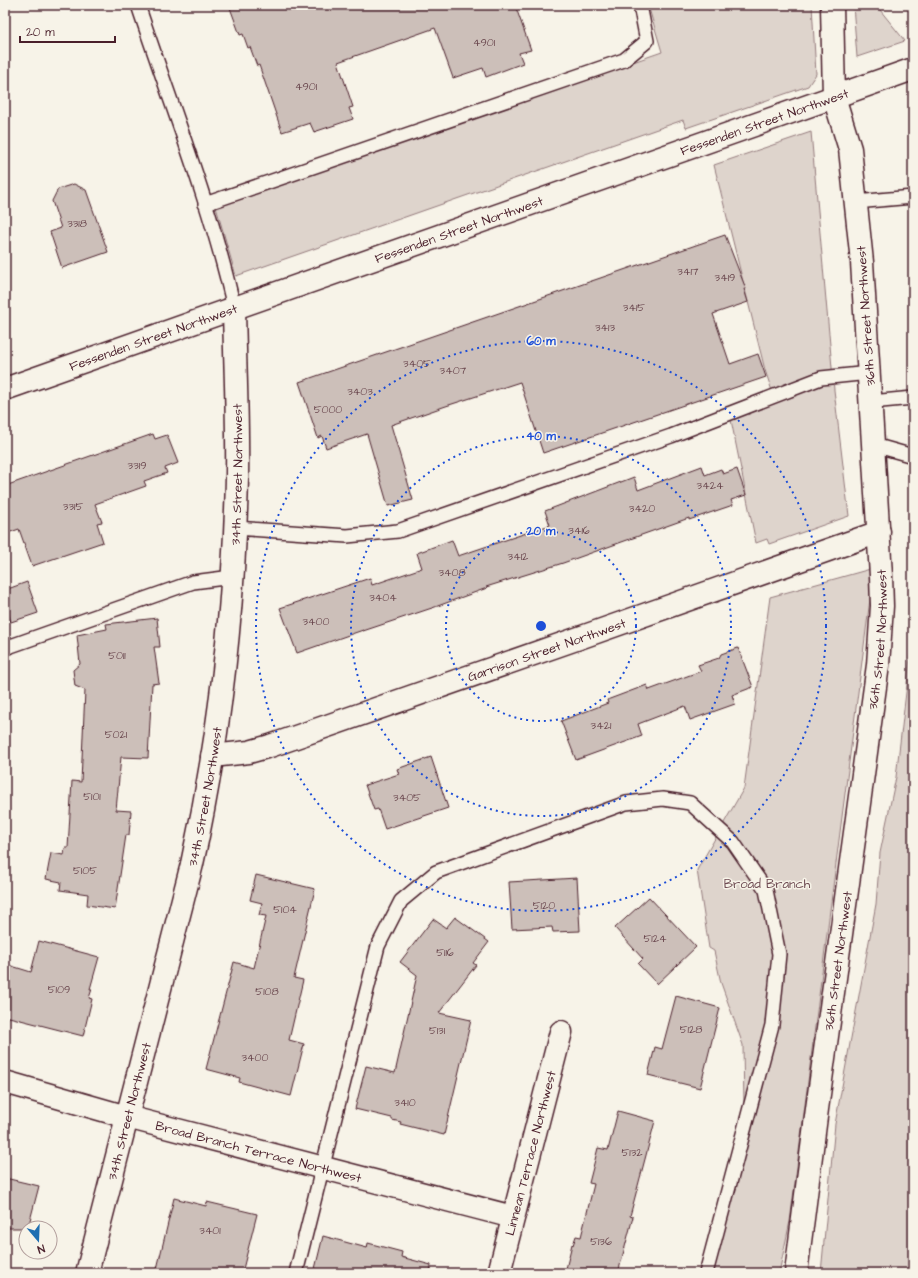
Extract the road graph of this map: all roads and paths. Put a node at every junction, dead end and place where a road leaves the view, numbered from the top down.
1 (138, 5) edge
2 (640, 5) edge
3 (832, 5) edge
4 (913, 69) edge
5 (834, 97) junction
6 (913, 197) edge
7 (856, 202) junction
8 (205, 204) junction
9 (234, 308) junction
10 (869, 373) junction
11 (5, 389) edge
12 (913, 398) edge
13 (871, 402) junction
14 (874, 445) junction
15 (913, 456) edge
16 (235, 528) junction
17 (879, 532) junction
18 (232, 577) junction
19 (5, 648) edge
20 (212, 756) junction
21 (561, 1032) dead end
22 (5, 1082) edge
23 (127, 1117) junction
24 (323, 1168) junction
25 (513, 1217) junction
26 (87, 1273) edge
27 (296, 1273) edge
28 (499, 1273) edge
29 (706, 1273) edge
30 (796, 1273) edge

1 - 8 lane
2 - 8 lane
3 - 5 street, 36th Street Northwest
4 - 5 street, Fessenden Street Northwest
5 - 7 street, 36th Street Northwest
5 - 9 street, Fessenden Street Northwest
6 - 7 lane
7 - 10 street, 36th Street Northwest
8 - 9 lane
9 - 11 street, Fessenden Street Northwest
9 - 16 street, 34th Street Northwest
10 - 13 street, 36th Street Northwest
10 - 16 lane
12 - 13 lane
13 - 14 street, 36th Street Northwest
14 - 15 lane
14 - 17 street, 36th Street Northwest
16 - 18 street, 34th Street Northwest
17 - 20 street, Garrison Street Northwest
17 - 30 street, 36th Street Northwest
18 - 19 lane
18 - 20 street, 34th Street Northwest
20 - 23 street, 34th Street Northwest
21 - 25 street, Linnean Terrace Northwest
22 - 23 street, Broad Branch Terrace Northwest
23 - 24 street, Broad Branch Terrace Northwest
23 - 26 street, 34th Street Northwest
24 - 25 street, Broad Branch Terrace Northwest
24 - 27 lane
24 - 29 lane
25 - 28 street, Linnean Terrace Northwest

